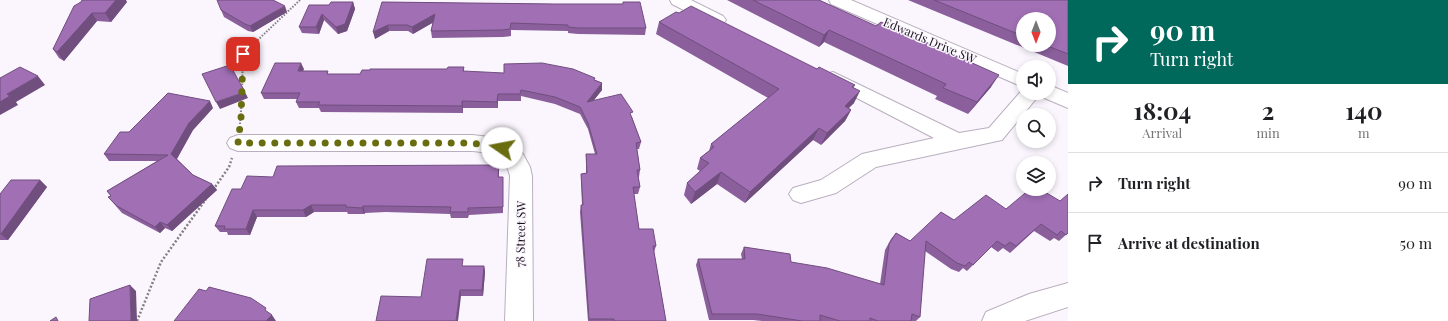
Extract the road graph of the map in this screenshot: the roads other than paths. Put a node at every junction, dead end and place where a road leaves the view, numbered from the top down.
1 (678, 0) edge
2 (837, 0) edge
3 (734, 28) edge
4 (818, 70) edge
5 (1016, 78) edge
6 (1056, 95) edge
7 (1025, 100) edge
8 (1068, 101) edge
9 (957, 141) junction
10 (238, 143) road end
11 (801, 194) dead end
12 (1068, 295) edge
13 (519, 321) edge
14 (996, 321) edge

1 - 3 street
2 - 5 street, Edwards Drive SW
4 - 9 street
6 - 8 street
7 - 9 street
9 - 11 street
10 - 13 street, 78 Street SW
12 - 14 street

